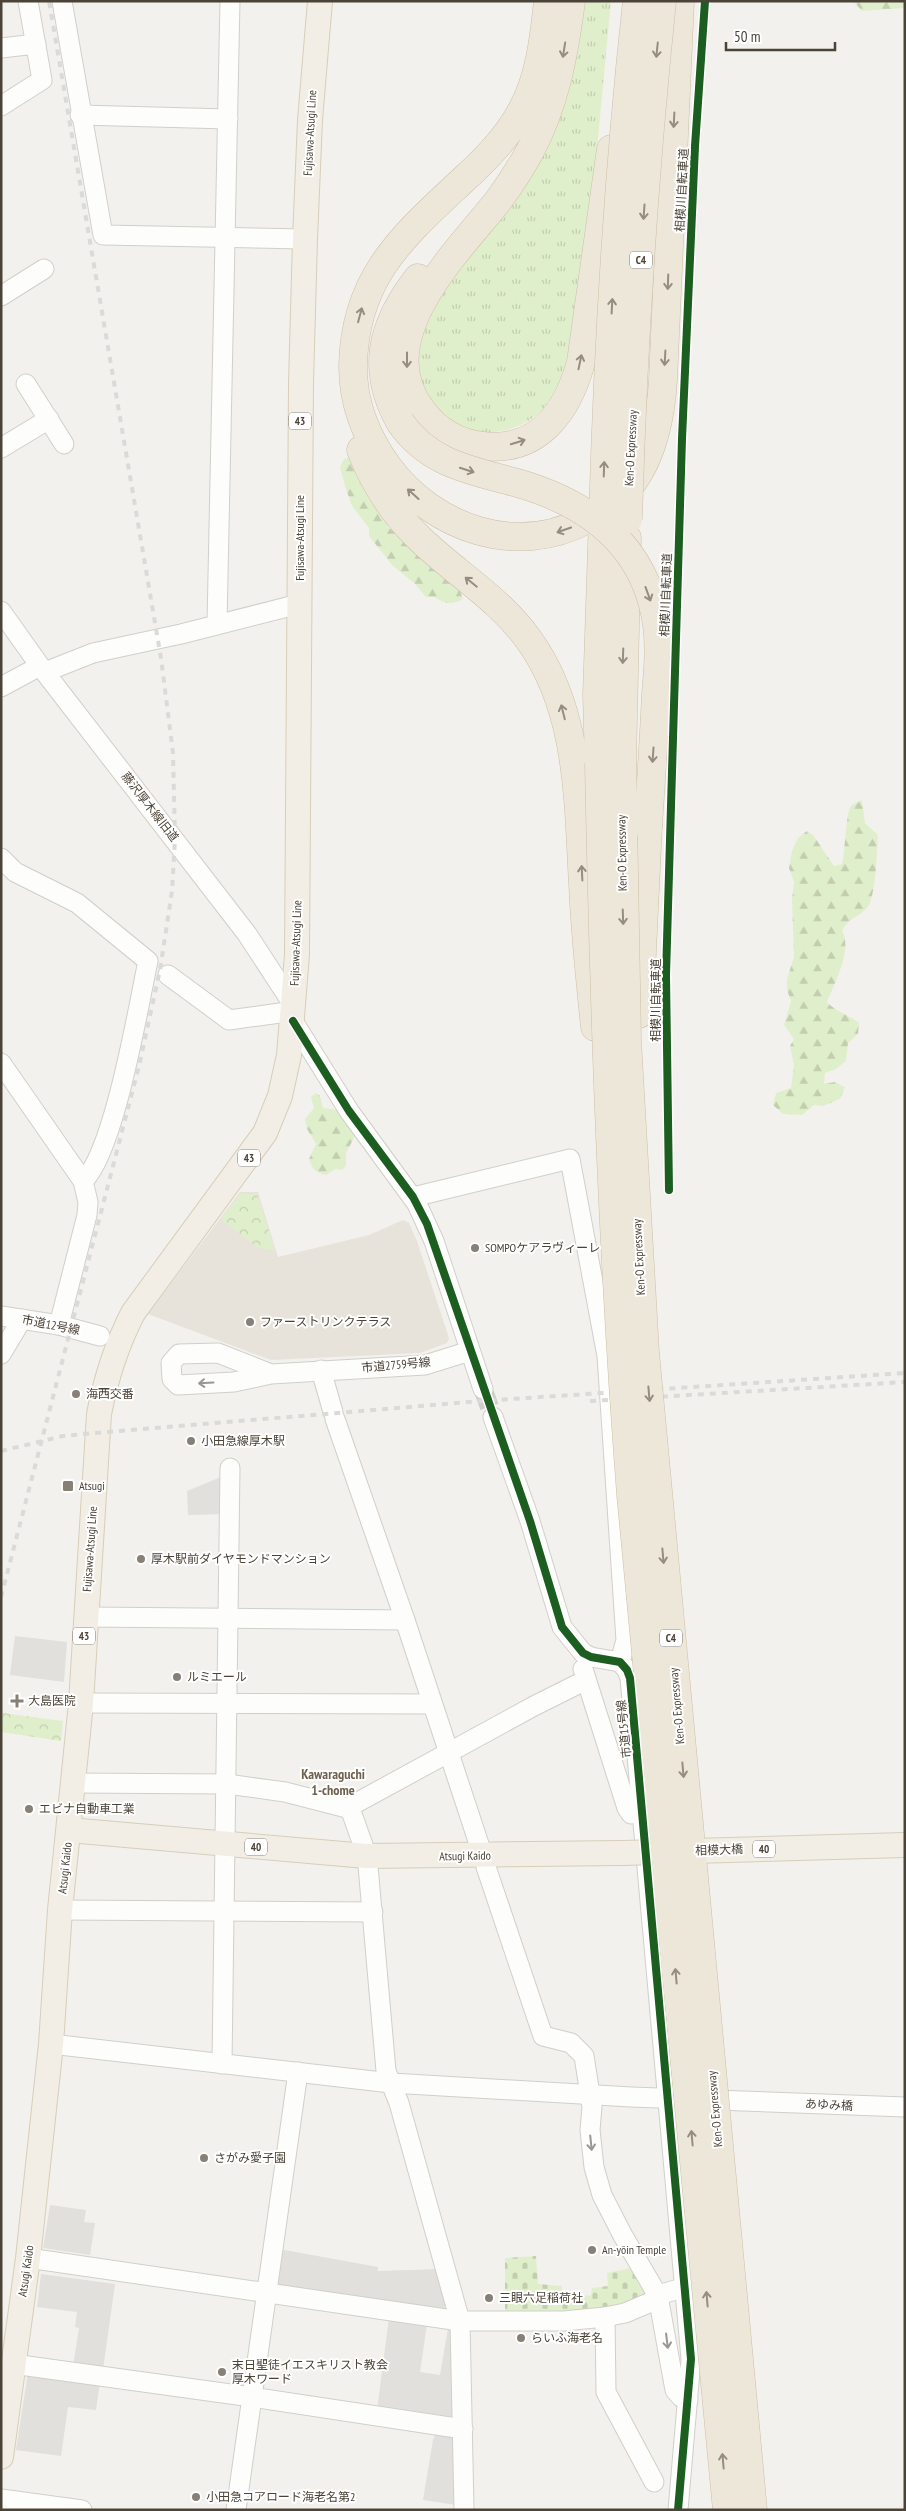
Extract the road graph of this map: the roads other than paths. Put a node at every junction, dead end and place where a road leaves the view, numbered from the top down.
1 (28, 1) edge
2 (62, 1) edge
3 (230, 1) edge
4 (320, 1) edge
5 (548, 1) edge
6 (571, 1) edge
7 (630, 1) edge
8 (637, 1) edge
9 (662, 1) edge
10 (680, 1) edge
11 (36, 44) junction
12 (1, 48) edge
13 (1, 106) edge
14 (80, 115) junction
15 (228, 119) junction
16 (514, 177) junction
17 (225, 238) junction
18 (305, 239) junction
19 (44, 269) dead end
20 (1, 296) edge
21 (355, 341) junction
22 (27, 383) dead end
23 (49, 419) junction
24 (64, 444) dead end
25 (1, 448) edge
26 (299, 604) junction
27 (1, 610) edge
28 (216, 624) junction
29 (42, 669) junction
30 (1, 687) edge
31 (610, 763) junction
32 (1, 858) edge
33 (168, 975) dead end
34 (294, 1013) junction
35 (3, 1070) edge
36 (83, 1181) junction
37 (413, 1197) junction
38 (613, 1218) junction
39 (1, 1316) edge
40 (22, 1319) junction
41 (130, 1320) junction
42 (59, 1325) junction
43 (100, 1336) junction
44 (470, 1351) junction
45 (645, 1352) junction
46 (1, 1354) edge
47 (237, 1360) junction
48 (321, 1370) junction
49 (271, 1374) junction
50 (234, 1382) junction
51 (483, 1389) tunnel mouth
52 (99, 1414) junction
53 (493, 1417) tunnel mouth
54 (230, 1468) dead end
55 (86, 1617) junction
56 (228, 1617) junction
57 (405, 1620) junction
58 (583, 1653) junction
59 (620, 1662) junction
60 (586, 1680) junction
61 (228, 1702) junction
62 (81, 1703) junction
63 (432, 1704) junction
64 (449, 1752) junction
65 (74, 1783) junction
66 (227, 1784) junction
67 (347, 1808) junction
68 (631, 1814) dead end
69 (69, 1830) junction
70 (226, 1844) junction
71 (479, 1844) dead end
72 (905, 1845) edge
73 (623, 1853) joint
74 (366, 1856) junction
75 (486, 1867) dead end
76 (60, 1910) junction
77 (224, 1911) junction
78 (373, 1912) junction
79 (51, 2044) junction
80 (222, 2064) junction
81 (298, 2072) junction
82 (391, 2083) junction
83 (590, 2094) junction
84 (667, 2098) junction
85 (905, 2107) edge
86 (28, 2258) junction
87 (686, 2287) junction
88 (266, 2293) junction
89 (658, 2296) junction
90 (605, 2318) junction
91 (460, 2321) junction
92 (13, 2364) junction
93 (252, 2396) junction
94 (688, 2400) junction
95 (463, 2429) junction
96 (1, 2458) edge
97 (654, 2482) dead end
98 (1, 2499) edge
99 (82, 2510) edge
100 (236, 2510) edge
101 (464, 2510) edge
102 (678, 2510) edge
103 (727, 2510) edge
104 (753, 2510) edge

1 - 11 street
2 - 14 street
3 - 15 street
4 - 18 main road, Fujisawa-Atsugi Line / 43
21 -> 5 highway
6 -> 16 highway
16 -> 7 highway
31 -> 8 highway, Ken-O Expressway / C4, bridge
9 -> 31 highway, Ken-O Expressway / C4, bridge
10 -> 21 highway
11 - 12 street
11 - 13 street
14 - 15 street
14 - 17 street
15 - 17 street
16 -> 45 highway, bridge
17 - 18 street
17 - 28 street
18 - 26 main road, Fujisawa-Atsugi Line / 43
19 - 20 street
38 -> 21 highway, bridge
22 - 23 street
23 - 24 street
23 - 25 street
26 - 28 street
26 - 34 main road, Fujisawa-Atsugi Line / 43
27 - 29 street, 藤沢厚木線旧道
28 - 29 street
29 - 30 street
29 - 34 street, 藤沢厚木線旧道
31 - 38 highway, Ken-O Expressway / C4, bridge
31 -> 45 highway, Ken-O Expressway / C4, bridge
32 - 36 street
33 - 34 street
34 - 37 street, 藤沢厚木線旧道
34 - 41 main road, Fujisawa-Atsugi Line / 43
35 - 36 street
36 - 42 street
37 - 44 street, 藤沢厚木線旧道
37 - 59 street
103 -> 38 highway, Ken-O Expressway / C4, bridge
39 - 40 street, 市道12号線
40 - 42 street, 市道12号線
40 - 46 street
41 - 43 street
41 - 52 main road, Fujisawa-Atsugi Line / 43
42 - 43 street, 市道12号線
43 - 52 street
44 - 48 street, 市道2759号線
44 - 51 street, 藤沢厚木線旧道
45 -> 104 highway, Ken-O Expressway / C4, bridge
47 - 49 street
47 - 50 street
50 -> 47 street, 市道2759号線
48 - 49 street, 市道2759号線
48 - 57 street
49 - 50 street, 市道2759号線
52 - 55 main road, Fujisawa-Atsugi Line / 43
53 - 58 street
54 - 56 street
55 - 56 street
55 - 62 main road, Fujisawa-Atsugi Line / 43
56 - 57 street
56 - 61 street
57 - 63 street
58 - 59 street
58 - 60 street
59 - 84 street, 市道15号線
60 - 64 street
60 - 68 street
61 - 62 street
61 - 63 street
61 - 66 street
62 - 65 main road, Fujisawa-Atsugi Line / 43
63 - 64 street
64 - 67 street
64 - 71 street
65 - 66 street
65 - 69 main road, Fujisawa-Atsugi Line / 43
66 - 67 street
66 - 70 street
67 - 74 street
69 - 70 main road, Atsugi Kaido / 40
69 - 76 main road, Atsugi Kaido
70 - 74 main road, Atsugi Kaido / 40
70 - 77 street
72 - 73 main road, 相模大橋 / 40, bridge
73 - 74 main road, Atsugi Kaido / 40
74 - 78 street
75 - 83 street
76 - 77 street
76 - 79 main road, Atsugi Kaido
77 - 78 street
77 - 80 street
78 - 82 street
79 - 80 street, あゆみ橋
79 - 86 main road, Atsugi Kaido
80 - 81 street, あゆみ橋
81 - 82 street, あゆみ橋
81 - 88 street
82 - 83 street, あゆみ橋
82 - 91 street
83 - 84 street, あゆみ橋
83 -> 89 street
84 - 85 street, あゆみ橋
84 - 87 street
86 - 88 street
86 - 92 main road, Atsugi Kaido
87 - 89 street
87 - 94 street
88 - 91 street
88 - 93 street
89 - 90 street
89 -> 94 street
90 - 91 street
90 - 97 street
91 - 95 street
92 - 93 street
92 - 96 main road, Atsugi Kaido
93 - 95 street
93 - 100 street
94 - 102 street
95 - 101 street
98 - 99 street

